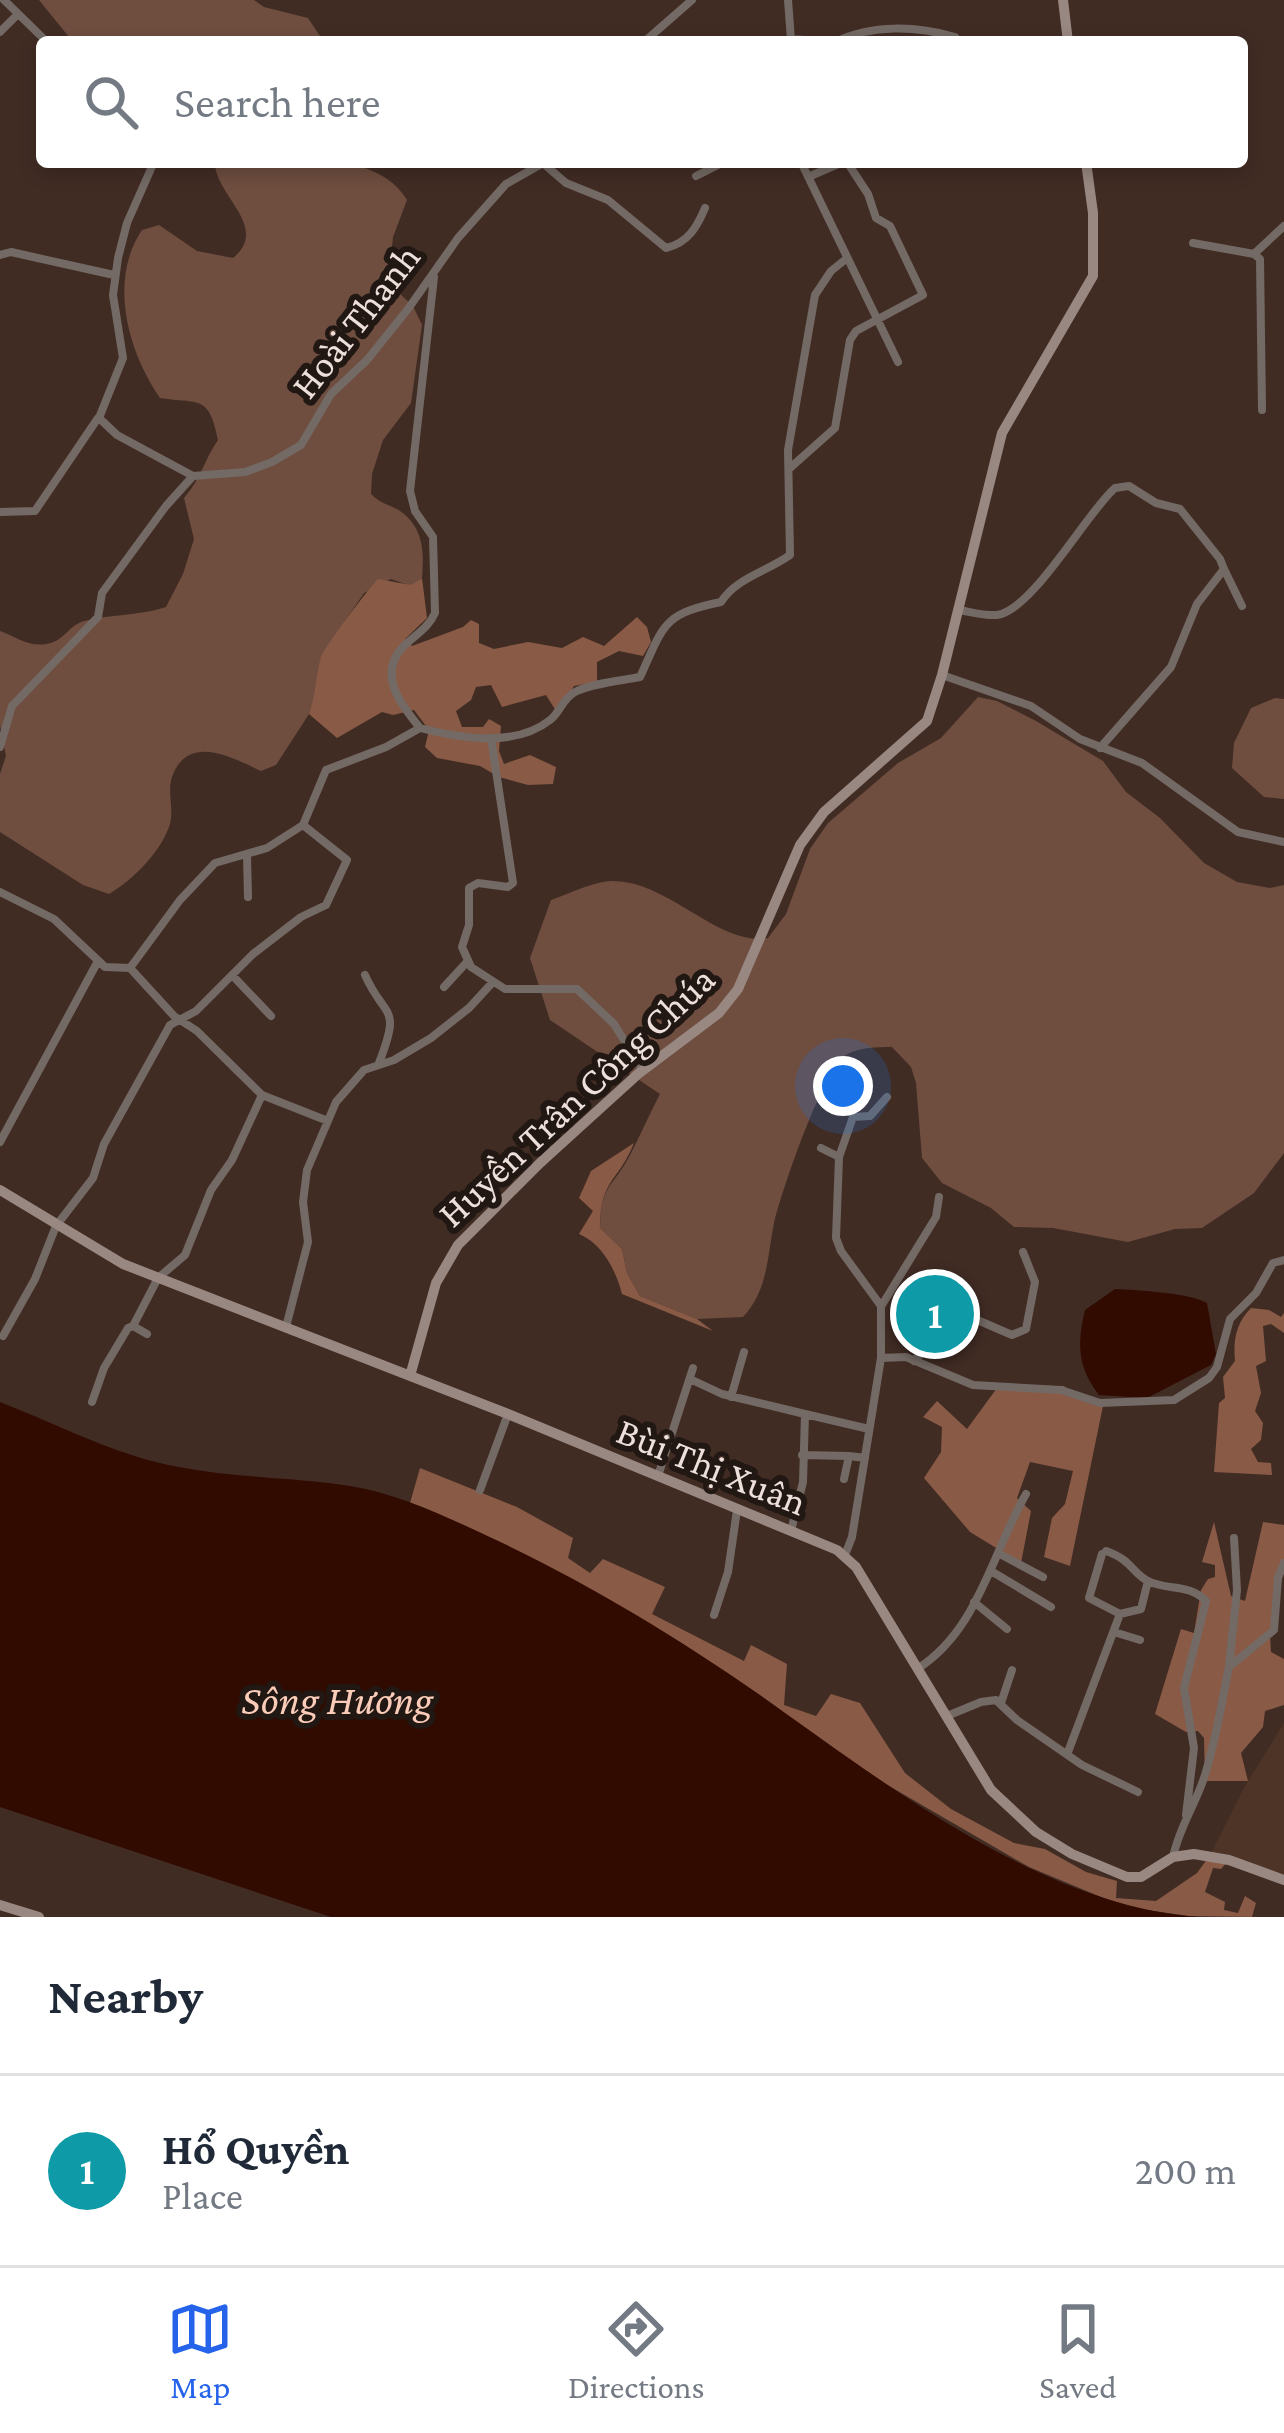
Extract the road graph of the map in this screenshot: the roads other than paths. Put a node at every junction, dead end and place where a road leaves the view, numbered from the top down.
1 (4, 0) edge
2 (692, 0) edge
3 (788, 0) edge
4 (1063, 0) edge
5 (18, 14) junction
6 (0, 32) edge
7 (41, 36) edge
8 (651, 36) edge
9 (791, 36) edge
10 (853, 36) edge
11 (950, 36) edge
12 (1067, 36) edge
13 (151, 168) edge
14 (535, 168) edge
15 (550, 168) edge
16 (712, 168) edge
17 (803, 168) edge
18 (830, 168) edge
19 (849, 168) edge
20 (1087, 168) edge
21 (696, 176) dead end
22 (808, 177) junction
23 (705, 208) dead end
24 (1284, 226) edge
25 (1193, 243) dead end
26 (1254, 254) junction
27 (0, 255) edge
28 (847, 259) junction
29 (434, 273) junction
30 (114, 275) junction
31 (875, 320) junction
32 (898, 362) dead end
33 (1262, 410) dead end
34 (98, 418) junction
35 (790, 468) junction
36 (193, 476) junction
37 (0, 512) edge
38 (1224, 569) junction
39 (1242, 606) dead end
40 (959, 610) junction
41 (942, 676) junction
42 (420, 728) junction
43 (491, 738) junction
44 (0, 747) edge
45 (1100, 748) junction
46 (303, 825) junction
47 (1284, 842) edge
48 (247, 855) junction
49 (0, 892) edge
50 (248, 897) dead end
51 (98, 961) junction
52 (467, 962) junction
53 (130, 968) junction
54 (232, 975) junction
55 (365, 975) dead end
56 (492, 983) junction
57 (444, 987) dead end
58 (271, 1016) dead end
59 (180, 1021) junction
60 (379, 1064) junction
61 (643, 1071) junction
62 (262, 1095) junction
63 (887, 1096) dead end
64 (328, 1121) junction
65 (0, 1142) edge
66 (821, 1148) dead end
67 (838, 1157) junction
68 (0, 1190) edge
69 (939, 1197) dead end
70 (56, 1226) junction
71 (1023, 1252) dead end
72 (1284, 1260) edge
73 (158, 1278) junction
74 (881, 1306) junction
75 (134, 1326) junction
76 (286, 1327) junction
77 (147, 1334) dead end
78 (3, 1336) edge
79 (744, 1352) dead end
80 (881, 1358) junction
81 (914, 1360) junction
82 (410, 1376) junction
83 (731, 1397) junction
84 (92, 1402) dead end
85 (508, 1414) junction
86 (805, 1414) junction
87 (869, 1429) junction
88 (802, 1455) junction
89 (849, 1456) junction
90 (865, 1458) junction
91 (658, 1477) junction
92 (844, 1479) dead end
93 (480, 1490) dead end
94 (1026, 1494) dead end
95 (737, 1510) junction
96 (790, 1531) junction
97 (1234, 1538) dead end
98 (998, 1553) junction
99 (845, 1555) junction
100 (1284, 1563) edge
101 (991, 1571) junction
102 (1042, 1577) dead end
103 (1148, 1581) junction
104 (974, 1602) junction
105 (1051, 1607) dead end
106 (1120, 1614) junction
107 (714, 1615) dead end
108 (1007, 1629) dead end
109 (1114, 1632) junction
110 (1140, 1640) dead end
111 (1229, 1667) junction
112 (917, 1669) junction
113 (1012, 1670) dead end
114 (1001, 1702) junction
115 (946, 1717) junction
116 (1068, 1753) junction
117 (1138, 1792) dead end
118 (1186, 1815) junction
119 (1173, 1857) junction
120 (1284, 1880) edge
121 (0, 1905) edge
122 (14, 1914) edge
123 (39, 1917) edge

1 - 5 street
2 - 8 street
3 - 9 street
4 - 12 street
5 - 6 street
5 - 7 street
10 - 11 street
13 - 30 street
14 - 29 street, Hoài Thanh
15 - 23 street
16 - 21 street
17 - 22 street
18 - 22 street
19 - 31 street
20 - 40 street, Huyền Trân Công Chúa
22 - 28 street
24 - 26 street
25 - 26 street
26 - 33 street
27 - 30 street
28 - 31 street
28 - 35 street
29 - 36 street, Hoài Thanh
29 - 42 street
30 - 34 street
31 - 32 street
31 - 35 street
34 - 36 street
34 - 37 street
35 - 43 street
36 - 44 street
38 - 39 street
38 - 40 street
38 - 45 street
40 - 41 street, Huyền Trân Công Chúa
41 - 45 street
41 - 61 street, Huyền Trân Công Chúa
42 - 43 street
42 - 46 street
43 - 52 street
45 - 47 street
46 - 48 street
46 - 54 street
48 - 50 street
48 - 53 street
49 - 51 street
51 - 53 street
51 - 65 street
52 - 56 street
52 - 57 street
53 - 59 street
54 - 58 street
54 - 59 street
55 - 60 street
56 - 60 street
56 - 61 street
59 - 62 street
59 - 70 street
60 - 64 street
61 - 82 street, Huyền Trân Công Chúa
62 - 64 street
62 - 73 street
63 - 67 street
64 - 76 street
66 - 67 street
67 - 74 street
68 - 70 street, Bùi Thị Xuân
69 - 74 street
70 - 73 street, Bùi Thị Xuân
70 - 78 street
71 - 81 street
72 - 81 street
73 - 75 street
73 - 76 street, Bùi Thị Xuân
74 - 80 street
75 - 77 street
75 - 84 street
76 - 82 street, Bùi Thị Xuân
79 - 83 street
80 - 81 street
80 - 87 street
82 - 85 street, Bùi Thị Xuân
83 - 86 street
83 - 91 street
85 - 91 street, Bùi Thị Xuân
85 - 93 street
86 - 87 street
86 - 88 street
87 - 90 street
88 - 89 street
88 - 96 street
89 - 90 street
89 - 92 street
90 - 99 street
91 - 95 street, Bùi Thị Xuân
94 - 98 street
95 - 96 street, Bùi Thị Xuân
95 - 107 street
96 - 99 street, Bùi Thị Xuân
97 - 111 street
98 - 101 street
98 - 102 street
99 - 112 street, Bùi Thị Xuân
100 - 111 street
101 - 104 street
101 - 105 street
103 - 106 street
103 - 106 street
103 - 118 street
104 - 108 street
104 - 112 street
106 - 109 street
109 - 110 street
109 - 116 street
111 - 118 street
112 - 115 street, Bùi Thị Xuân
113 - 114 street
114 - 115 street
114 - 116 street
115 - 119 street, Bùi Thị Xuân
116 - 117 street
118 - 119 street
119 - 120 street, Bùi Thị Xuân
121 - 122 street
122 - 123 street

